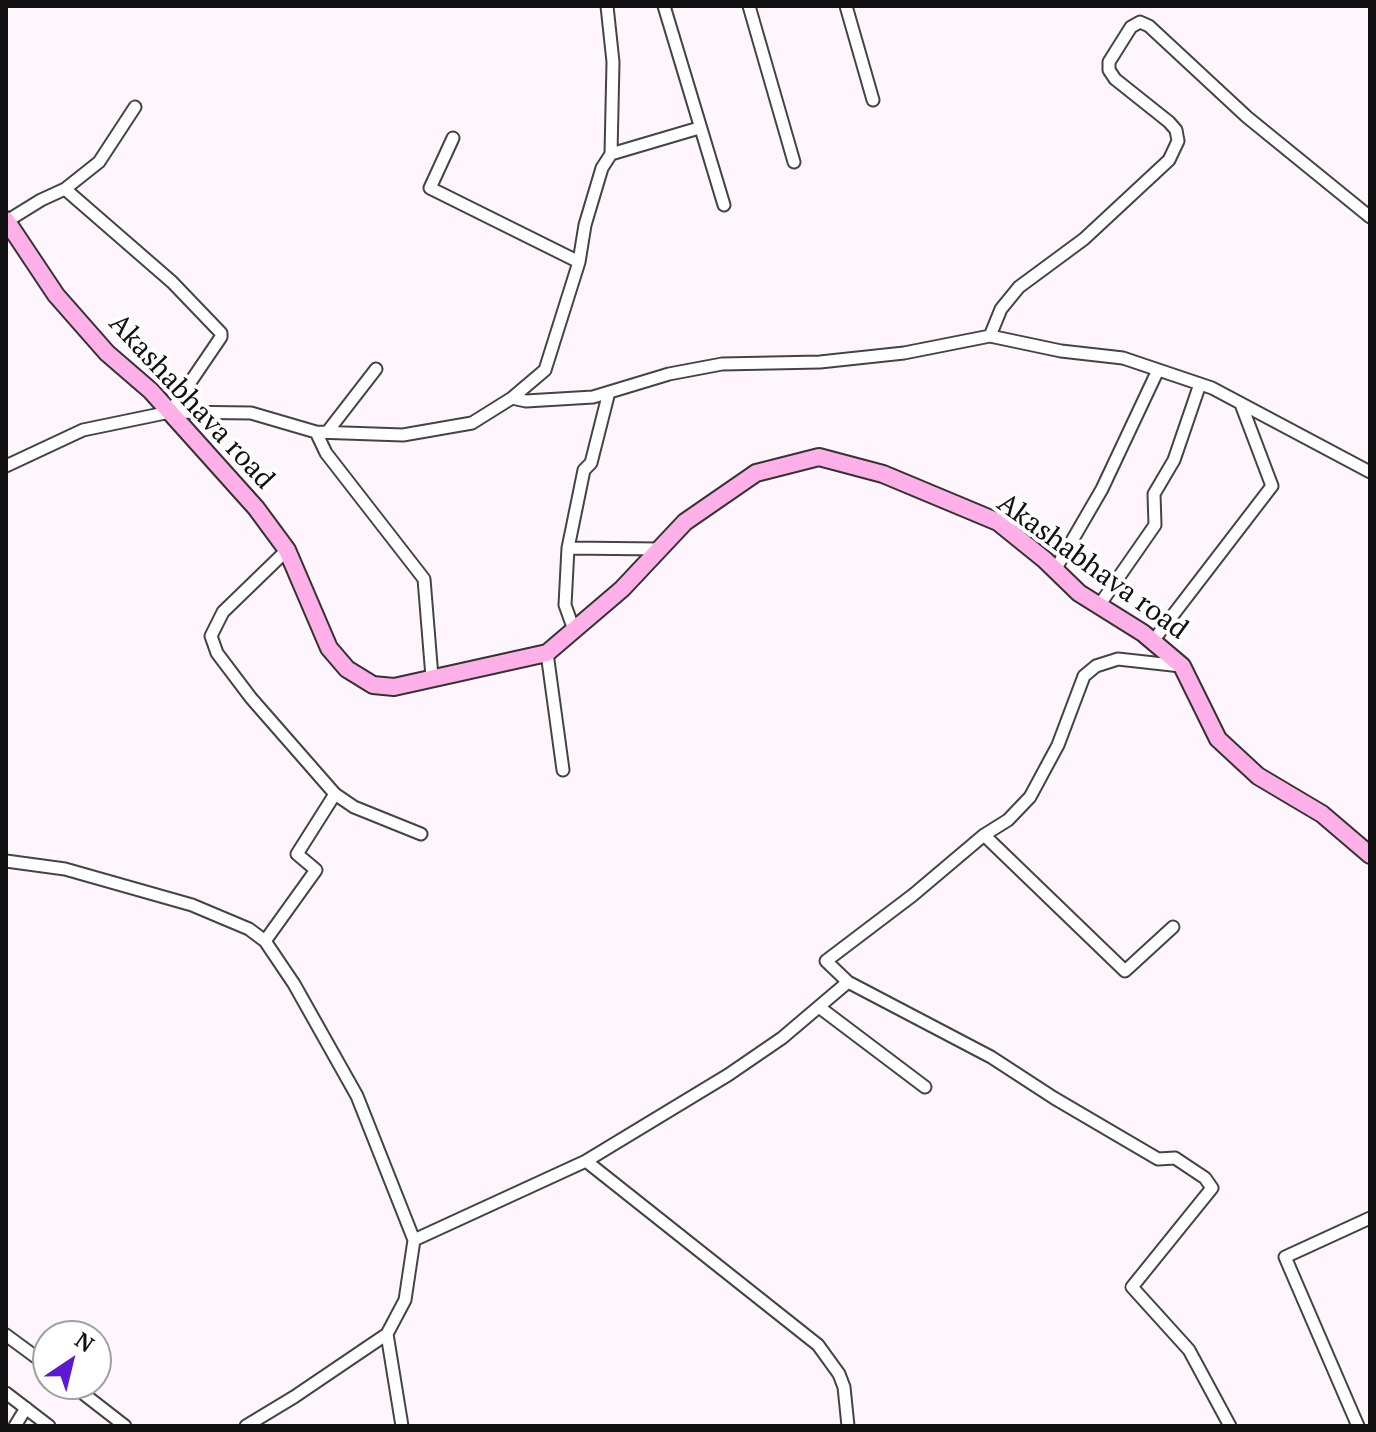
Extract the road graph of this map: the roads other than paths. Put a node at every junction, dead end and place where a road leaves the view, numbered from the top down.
1 (607, 6) edge
2 (664, 6) edge
3 (749, 6) edge
4 (846, 6) edge
5 (873, 100) dead end
6 (135, 107) dead end
7 (699, 128) junction
8 (453, 138) dead end
9 (611, 154) junction
10 (794, 162) dead end
11 (65, 189) junction
12 (724, 205) dead end
13 (1370, 217) edge
14 (6, 220) edge
15 (579, 262) junction
16 (990, 336) junction
17 (376, 369) dead end
18 (1158, 370) junction
19 (1200, 384) junction
20 (609, 392) junction
21 (512, 398) junction
22 (1241, 404) junction
23 (170, 412) junction
24 (322, 431) junction
25 (6, 466) edge
26 (1370, 472) edge
27 (568, 548) junction
28 (660, 549) junction
29 (287, 550) junction
30 (1055, 570) junction
31 (1098, 607) junction
32 (574, 630) junction
33 (1153, 641) junction
34 (547, 653) junction
35 (1182, 666) junction
36 (432, 677) junction
37 (563, 770) dead end
38 (335, 794) junction
39 (421, 834) dead end
40 (984, 835) junction
41 (1370, 855) edge
42 (6, 861) edge
43 (1173, 927) dead end
44 (265, 941) junction
45 (848, 982) junction
46 (819, 1007) junction
47 (925, 1087) dead end
48 (586, 1161) junction
49 (1370, 1218) edge
50 (414, 1240) junction
51 (387, 1334) junction
52 (6, 1335) edge
53 (32, 1354) edge
54 (6, 1393) edge
55 (92, 1400) edge
56 (26, 1408) junction
57 (15, 1426) edge
58 (49, 1426) edge
59 (125, 1426) edge
60 (246, 1426) edge
61 (402, 1426) edge
62 (848, 1426) edge
63 (1230, 1426) edge
64 (1358, 1426) edge

1 - 9 street
2 - 7 street
3 - 10 street
4 - 5 street
6 - 11 street
7 - 9 street
7 - 12 street
8 - 15 street
9 - 15 street
11 - 14 street
11 - 23 street
13 - 16 street
14 - 23 street, Akashabhava road
15 - 21 street
16 - 18 street
16 - 20 street
17 - 24 street
18 - 19 street
18 - 30 street
19 - 22 street
19 - 31 street
20 - 21 street
20 - 27 street
21 - 24 street
22 - 26 street
22 - 33 street
23 - 24 street
23 - 25 street
23 - 29 street, Akashabhava road
24 - 36 street
27 - 28 street
27 - 32 street
28 - 30 street, Akashabhava road
28 - 32 street, Akashabhava road
29 - 36 street, Akashabhava road
29 - 38 street
30 - 31 street, Akashabhava road
31 - 33 street, Akashabhava road
32 - 34 street, Akashabhava road
33 - 35 street, Akashabhava road
34 - 36 street, Akashabhava road
34 - 37 street
35 - 40 street
35 - 41 street, Akashabhava road
38 - 39 street
38 - 44 street
40 - 43 street
40 - 45 street
42 - 44 street
44 - 50 street
45 - 46 street
45 - 63 street
46 - 47 street
46 - 48 street
48 - 50 street
48 - 62 street
49 - 64 street
50 - 51 street
51 - 60 street
51 - 61 street
52 - 53 street
54 - 56 street
55 - 59 street
56 - 57 street
56 - 58 street

